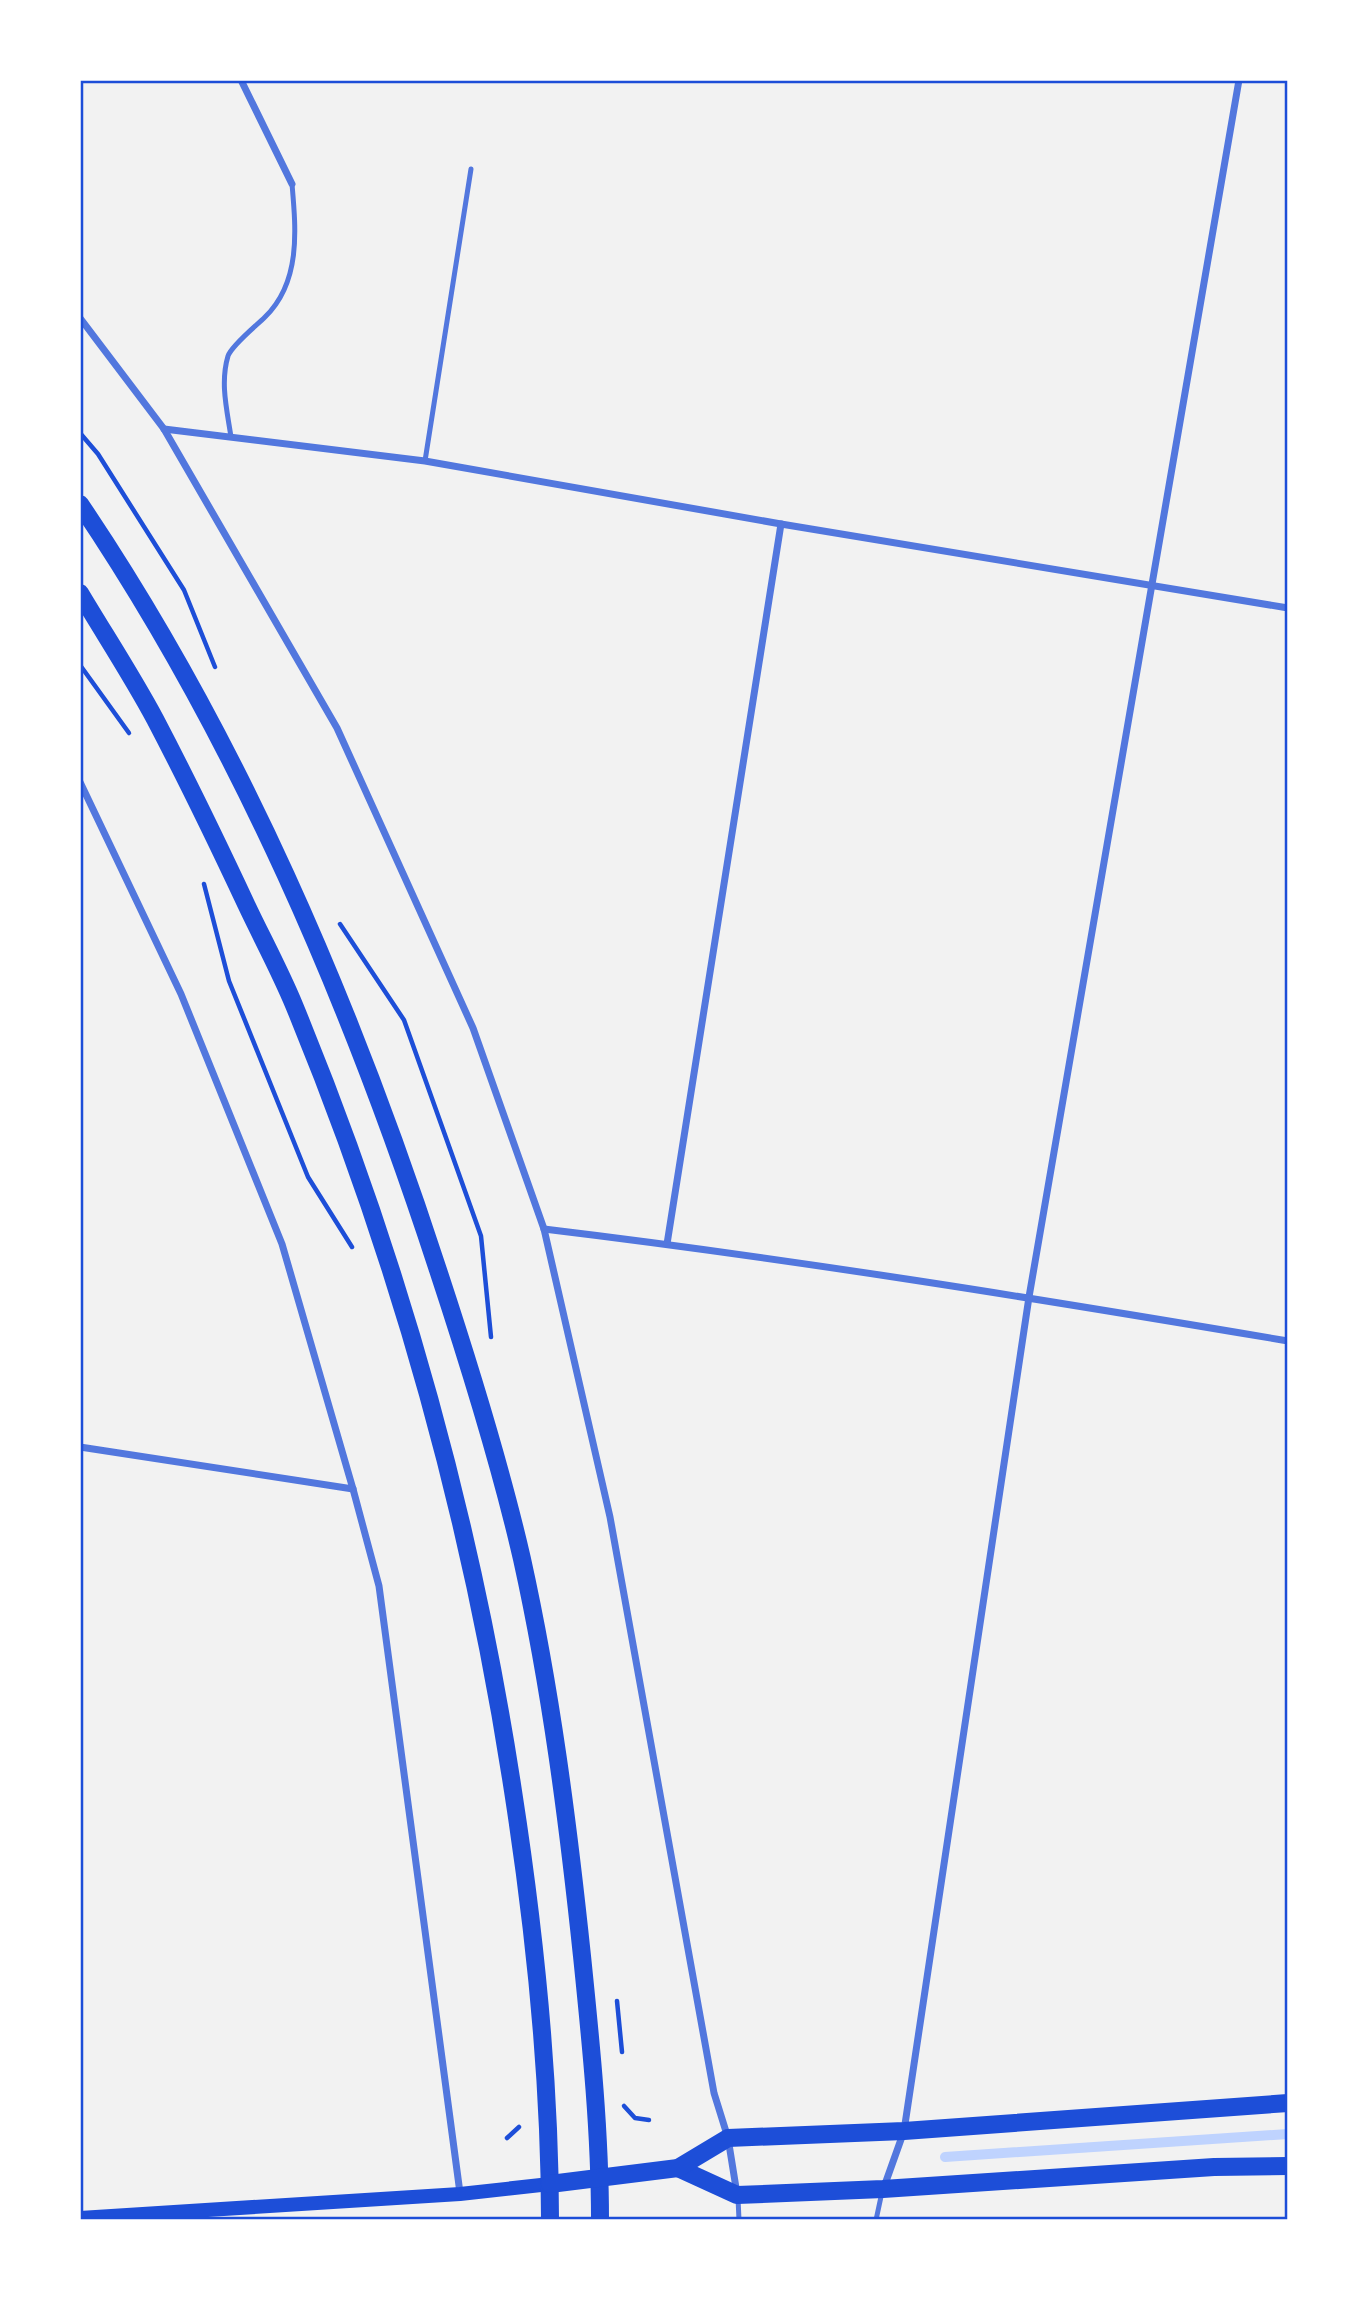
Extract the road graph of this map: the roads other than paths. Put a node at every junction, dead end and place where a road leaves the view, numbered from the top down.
1 (241, 80) edge
2 (1239, 80) edge
3 (471, 169) dead end
4 (292, 184) joint
5 (80, 318) edge
6 (164, 429) junction
7 (230, 437) junction
8 (425, 461) junction
9 (80, 504) edge
10 (781, 524) junction
11 (1152, 585) junction
12 (80, 593) edge
13 (1287, 608) edge
14 (80, 782) edge
15 (544, 1229) junction
16 (667, 1244) junction
17 (1029, 1297) junction
18 (1287, 1341) edge
19 (80, 1447) edge
20 (353, 1489) junction
21 (1287, 2103) edge
22 (904, 2131) junction
23 (729, 2138) junction
24 (1287, 2166) edge
25 (678, 2168) junction
26 (600, 2178) junction
27 (550, 2184) junction
28 (883, 2189) junction
29 (460, 2194) junction
30 (737, 2195) junction
31 (80, 2218) edge
32 (551, 2220) edge
33 (600, 2220) edge
34 (739, 2220) edge
35 (876, 2220) edge

1 - 4 street
2 - 11 street
3 - 8 lane
4 - 7 lane
5 - 6 street
6 - 7 street
6 - 15 street
7 - 8 street
8 - 10 street
9 - 26 main road
10 - 11 street
10 - 16 street
11 - 13 street
11 - 17 street
12 - 27 main road
14 - 20 street
15 - 16 street
15 - 23 street
16 - 17 street
17 - 18 street
17 - 22 street
19 - 20 street
20 - 29 street
21 - 22 main road
22 - 23 main road
22 - 28 street
23 - 25 main road
23 - 30 street
24 - 28 main road
25 - 26 main road
25 - 30 main road
26 - 27 main road
26 - 33 main road
27 - 29 main road
27 - 32 main road
28 - 30 main road
28 - 35 lane
29 - 31 main road
30 - 34 lane

